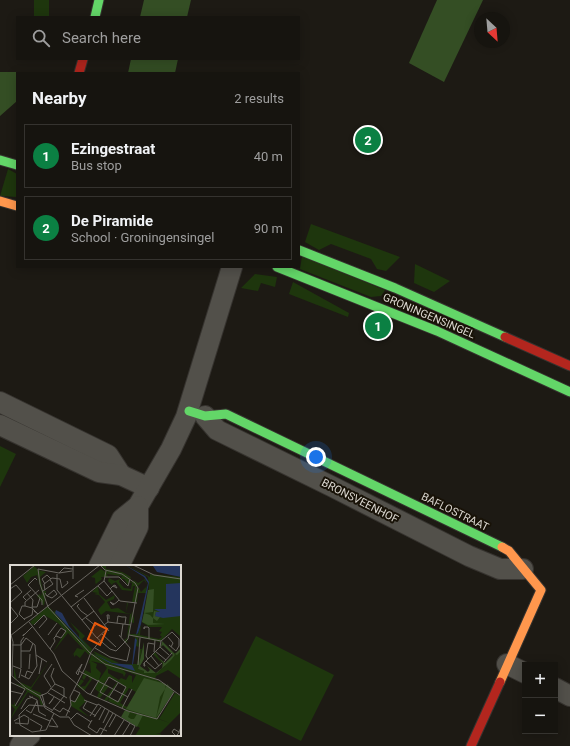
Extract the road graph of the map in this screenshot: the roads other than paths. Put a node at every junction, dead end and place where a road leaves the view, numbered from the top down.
1 (99, 0) edge
2 (95, 16) edge
3 (83, 60) edge
4 (79, 72) edge
5 (0, 160) edge
6 (16, 165) edge
7 (0, 201) edge
8 (16, 206) edge
9 (300, 250) edge
10 (232, 268) edge
11 (280, 268) edge
12 (570, 366) edge
13 (570, 392) edge
14 (0, 402) edge
15 (197, 413) junction
16 (0, 425) edge
17 (121, 475) junction
18 (149, 488) junction
19 (138, 506) junction
20 (100, 565) edge
21 (119, 565) edge
22 (523, 569) joint
23 (507, 664) junction
24 (522, 672) edge
25 (558, 690) edge
26 (570, 696) edge
27 (471, 746) edge

1 - 2 street
3 - 4 street
5 - 6 street
7 - 8 street
9 - 12 street, GRONINGENSINGEL
10 - 15 street
11 - 13 street, GRONINGENSINGEL
14 - 17 street
15 - 18 street
15 - 22 street, BRONSVEENHOF
16 - 17 street
17 - 18 street
18 - 19 street
19 - 20 street
19 - 21 street
22 - 23 street
23 - 24 street
23 - 27 street
25 - 26 street

